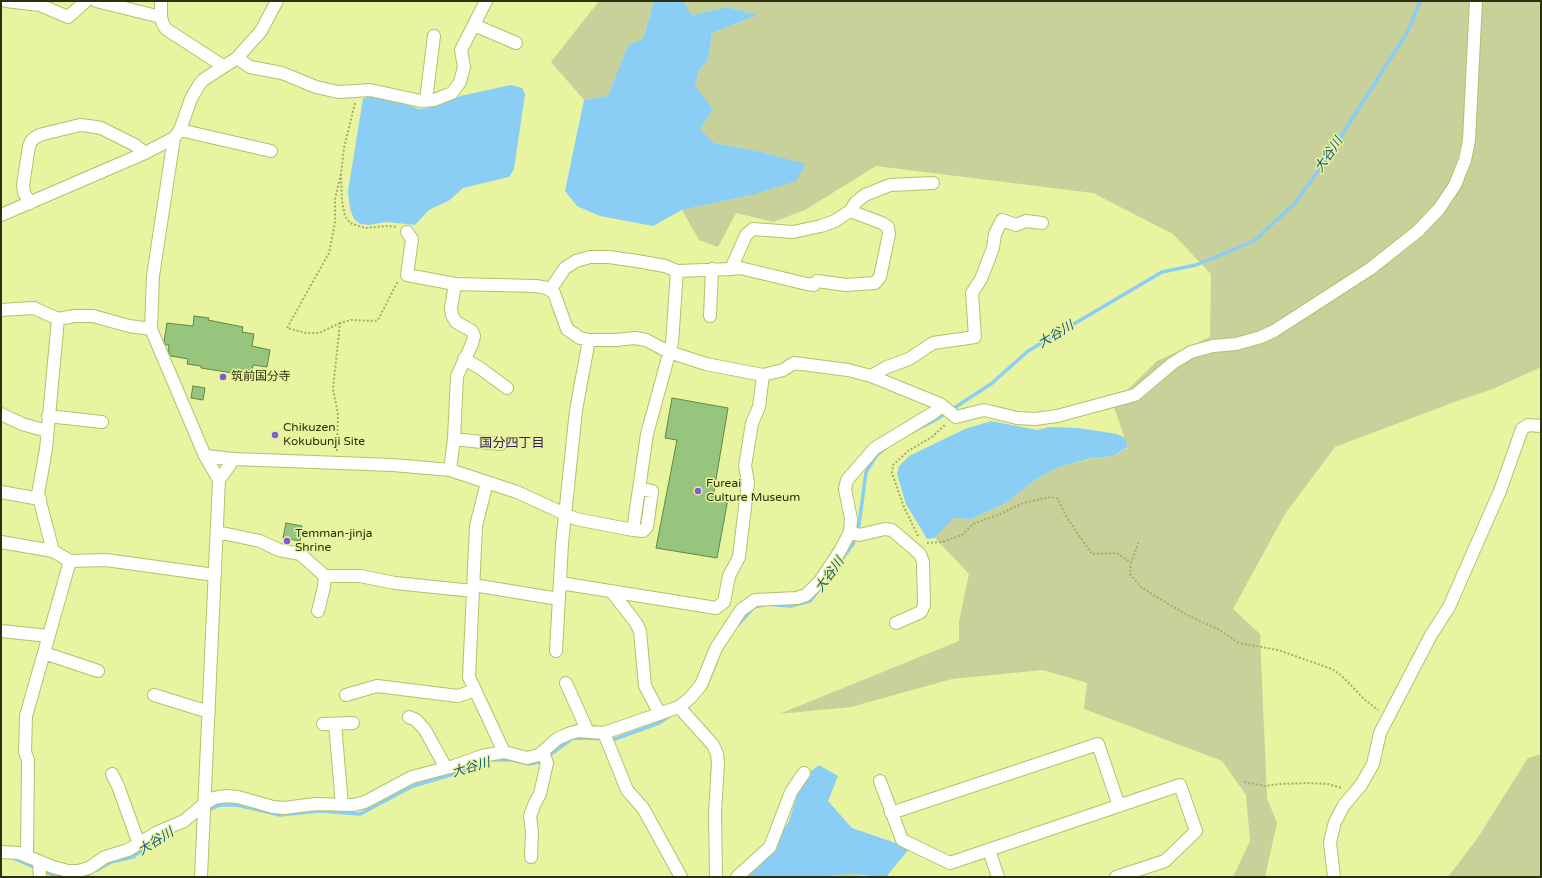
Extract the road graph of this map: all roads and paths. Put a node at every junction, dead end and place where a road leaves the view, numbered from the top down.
1 (6, 1) edge
2 (86, 1) edge
3 (96, 1) edge
4 (161, 1) edge
5 (277, 1) edge
6 (486, 1) edge
7 (1476, 1) edge
8 (161, 16) junction
9 (474, 25) junction
10 (434, 36) dead end
11 (516, 43) dead end
12 (237, 58) junction
13 (224, 66) junction
14 (358, 91) junction
15 (426, 100) junction
16 (177, 134) junction
17 (271, 150) dead end
18 (145, 153) junction
19 (341, 174) junction
20 (933, 183) dead end
21 (30, 203) junction
22 (850, 211) junction
23 (1, 215) edge
24 (1042, 223) dead end
25 (407, 232) joint
26 (731, 269) junction
27 (712, 270) junction
28 (677, 271) junction
29 (408, 275) junction
30 (455, 284) junction
31 (550, 290) junction
32 (1, 310) edge
33 (710, 316) dead end
34 (58, 319) junction
35 (340, 323) junction
36 (151, 329) junction
37 (589, 340) junction
38 (669, 352) junction
39 (464, 359) junction
40 (763, 375) junction
41 (871, 376) junction
42 (506, 388) dead end
43 (940, 404) junction
44 (953, 413) junction
45 (1, 414) edge
46 (48, 416) junction
47 (102, 422) dead end
48 (1541, 426) edge
49 (47, 431) junction
50 (454, 439) junction
51 (500, 444) dead end
52 (205, 456) junction
53 (234, 459) junction
54 (336, 462) junction
55 (450, 470) junction
56 (219, 480) junction
57 (487, 482) junction
58 (1, 492) edge
59 (40, 499) junction
60 (566, 515) junction
61 (217, 532) junction
62 (850, 532) junction
63 (1138, 540) dead end
64 (1, 542) edge
65 (53, 551) junction
66 (70, 561) junction
67 (1131, 563) junction
68 (215, 575) junction
69 (325, 576) junction
70 (560, 583) junction
71 (473, 588) junction
72 (612, 592) junction
73 (558, 598) junction
74 (724, 602) junction
75 (741, 610) junction
76 (318, 612) dead end
77 (896, 622) dead end
78 (1, 631) edge
79 (48, 636) junction
80 (556, 651) dead end
81 (44, 653) junction
82 (98, 671) dead end
83 (566, 683) dead end
84 (475, 690) junction
85 (154, 695) dead end
86 (346, 695) dead end
87 (679, 707) junction
88 (209, 712) junction
89 (660, 714) junction
90 (409, 717) dead end
91 (1387, 720) junction
92 (353, 723) dead end
93 (588, 732) junction
94 (604, 733) junction
95 (504, 752) junction
96 (543, 752) junction
97 (446, 768) junction
98 (804, 773) dead end
99 (112, 774) dead end
100 (880, 781) dead end
101 (1244, 782) dead end
102 (1353, 795) junction
103 (342, 805) junction
104 (204, 806) junction
105 (1120, 806) junction
106 (891, 813) junction
107 (139, 844) junction
108 (989, 850) junction
109 (1, 852) edge
110 (27, 856) junction
111 (531, 857) dead end
112 (39, 861) junction
113 (1150, 872) edge
114 (40, 877) edge
115 (201, 877) edge
116 (682, 877) edge
117 (716, 877) edge
118 (737, 877) edge
119 (998, 877) edge
120 (1116, 877) edge
121 (1334, 877) edge

1 - 2 street
3 - 8 street
4 - 8 street
5 - 12 street
6 - 9 street
7 - 44 street
8 - 13 street
9 - 11 street
9 - 15 street
10 - 15 street
12 - 13 street
12 - 14 street
13 - 16 street
14 - 15 street
14 - 19 path
16 - 17 street
16 - 18 street
16 - 36 street
18 - 21 street
18 - 21 street
19 - 25 path
19 - 35 path
20 - 22 street
21 - 23 street
22 - 26 street
22 - 26 street
24 - 41 street
25 - 29 street
26 - 27 street
27 - 28 street
27 - 33 street
28 - 31 street
28 - 38 street
29 - 30 street
29 - 35 path
30 - 31 street
30 - 39 street
31 - 37 street
32 - 34 street
34 - 36 street
34 - 46 street
35 - 54 path
36 - 52 street
37 - 38 street
37 - 60 street
38 - 40 street
38 - 60 street
39 - 42 street
39 - 50 street
40 - 41 street
40 - 74 street
41 - 43 street
43 - 44 street
43 - 62 street
44 - 67 path
45 - 49 street
46 - 47 street
46 - 49 street
48 - 91 street
49 - 59 street
50 - 51 street
50 - 55 street
52 - 53 street
52 - 56 street
53 - 54 street
53 - 56 street
54 - 55 street
55 - 57 street
56 - 61 street
57 - 60 street
57 - 71 street
58 - 59 street
59 - 65 street
60 - 70 street
61 - 68 street
61 - 69 street
62 - 75 street
62 - 77 street
63 - 67 path
64 - 65 street
65 - 66 street
66 - 68 street
66 - 79 street
67 - 91 path
68 - 88 street
69 - 71 street
69 - 76 street
70 - 72 street
70 - 73 street
71 - 73 street
71 - 84 street
72 - 74 street
72 - 89 street
73 - 80 street
74 - 75 street
75 - 87 street
78 - 79 street
79 - 81 street
81 - 82 street
81 - 110 street
83 - 93 street
84 - 86 street
84 - 95 street
85 - 88 street
87 - 89 street
87 - 117 street
88 - 104 street
89 - 94 street
90 - 97 street
91 - 102 street
92 - 103 street
93 - 94 street
93 - 96 street
94 - 116 street
95 - 96 street
95 - 97 street
96 - 111 street
97 - 103 street
98 - 118 street
99 - 107 street
100 - 106 street
101 - 102 path
102 - 121 street
103 - 104 street
104 - 107 street
104 - 115 street
105 - 106 street
105 - 108 street
105 - 113 street
106 - 108 street
107 - 112 street
108 - 119 street
109 - 110 street
110 - 112 street
112 - 114 street
113 - 120 street

